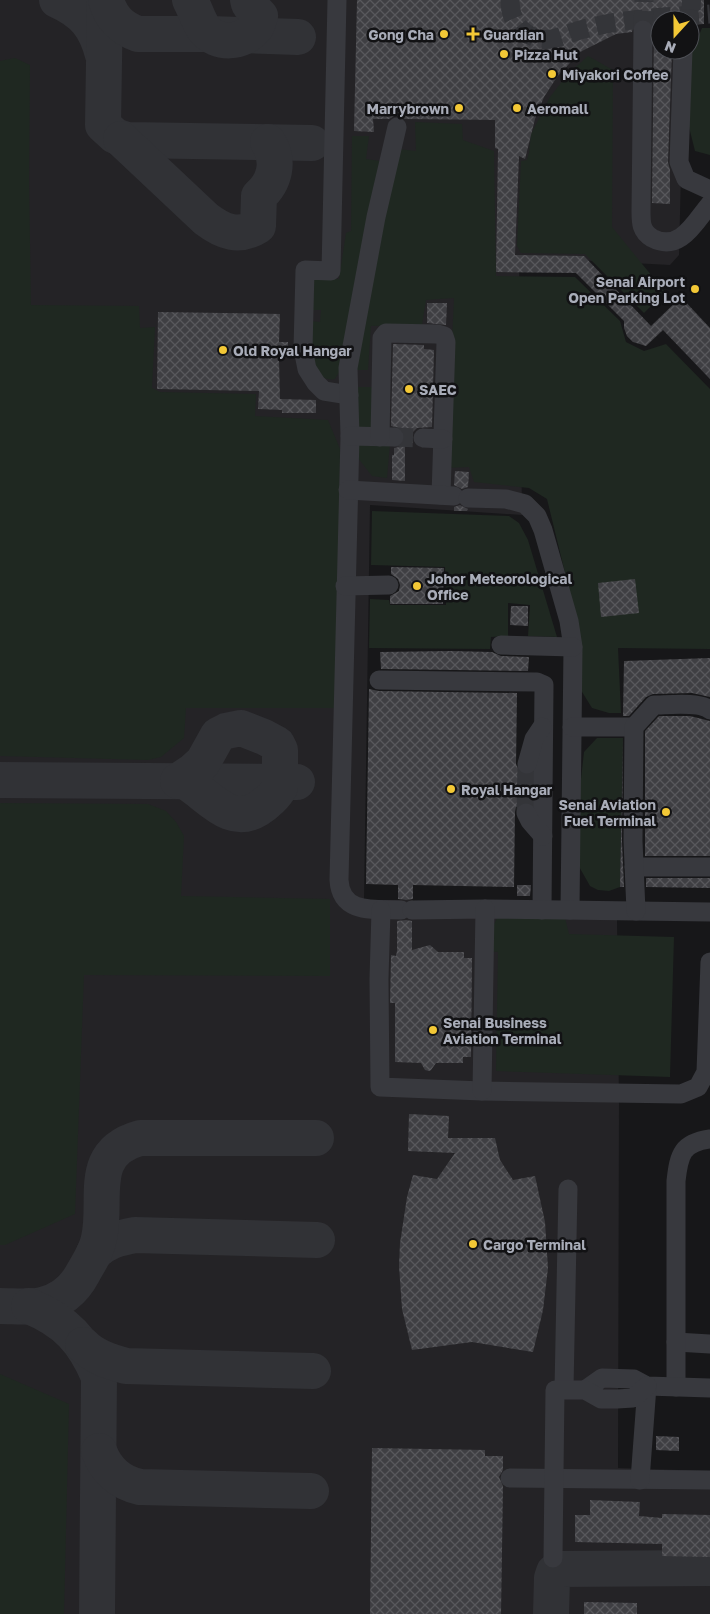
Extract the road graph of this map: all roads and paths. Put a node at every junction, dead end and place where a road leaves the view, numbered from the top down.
1 (337, 0) edge
2 (643, 30) tunnel mouth
3 (683, 60) edge
4 (397, 127) dead end
5 (702, 186) edge
6 (707, 214) edge
7 (381, 382) junction
8 (349, 388) junction
9 (350, 436) junction
10 (423, 438) tunnel mouth
11 (443, 439) junction
12 (348, 490) junction
13 (454, 496) junction
14 (389, 585) dead end
15 (346, 586) junction
16 (500, 645) dead end
17 (573, 647) junction
18 (379, 680) dead end
19 (710, 710) edge
20 (545, 723) junction
21 (572, 727) junction
22 (634, 727) junction
23 (527, 764) tunnel mouth
24 (526, 813) tunnel mouth
25 (543, 836) junction
26 (710, 867) edge
27 (634, 868) junction
28 (485, 909) junction
29 (381, 910) junction
30 (542, 910) junction
31 (570, 910) junction
32 (636, 911) junction
33 (710, 912) edge
34 (710, 962) edge
35 (482, 1091) junction
36 (710, 1138) edge
37 (568, 1189) dead end
38 (676, 1342) junction
39 (710, 1344) edge
40 (646, 1386) junction
41 (676, 1387) junction
42 (710, 1388) edge
43 (564, 1389) junction
44 (510, 1478) dead end
45 (553, 1478) junction
46 (640, 1480) junction
47 (710, 1480) edge
48 (553, 1558) dead end

1 - 8 street
2 - 6 street
3 - 5 street
4 - 8 street
7 - 8 street
7 - 9 street
7 - 11 street
8 - 9 street
9 - 12 street
10 - 11 street
11 - 13 street
12 - 13 street
12 - 15 street
13 - 17 street
14 - 15 street
15 - 29 street
16 - 17 street
17 - 21 street
18 - 20 street
19 - 22 street
20 - 23 street
20 - 25 street
21 - 22 street
21 - 31 street
22 - 27 street
24 - 25 street
25 - 30 street
26 - 27 street
27 - 32 street
28 - 29 street
28 - 30 street
28 - 35 street
29 - 35 street
30 - 31 street
31 - 32 street
32 - 33 street
34 - 35 street
36 - 38 street
37 - 43 street
38 - 39 street
38 - 41 street
40 - 41 street
40 - 43 street
40 - 46 street
41 - 42 street
43 - 45 street
44 - 45 street
45 - 46 street
45 - 48 street
46 - 47 street

